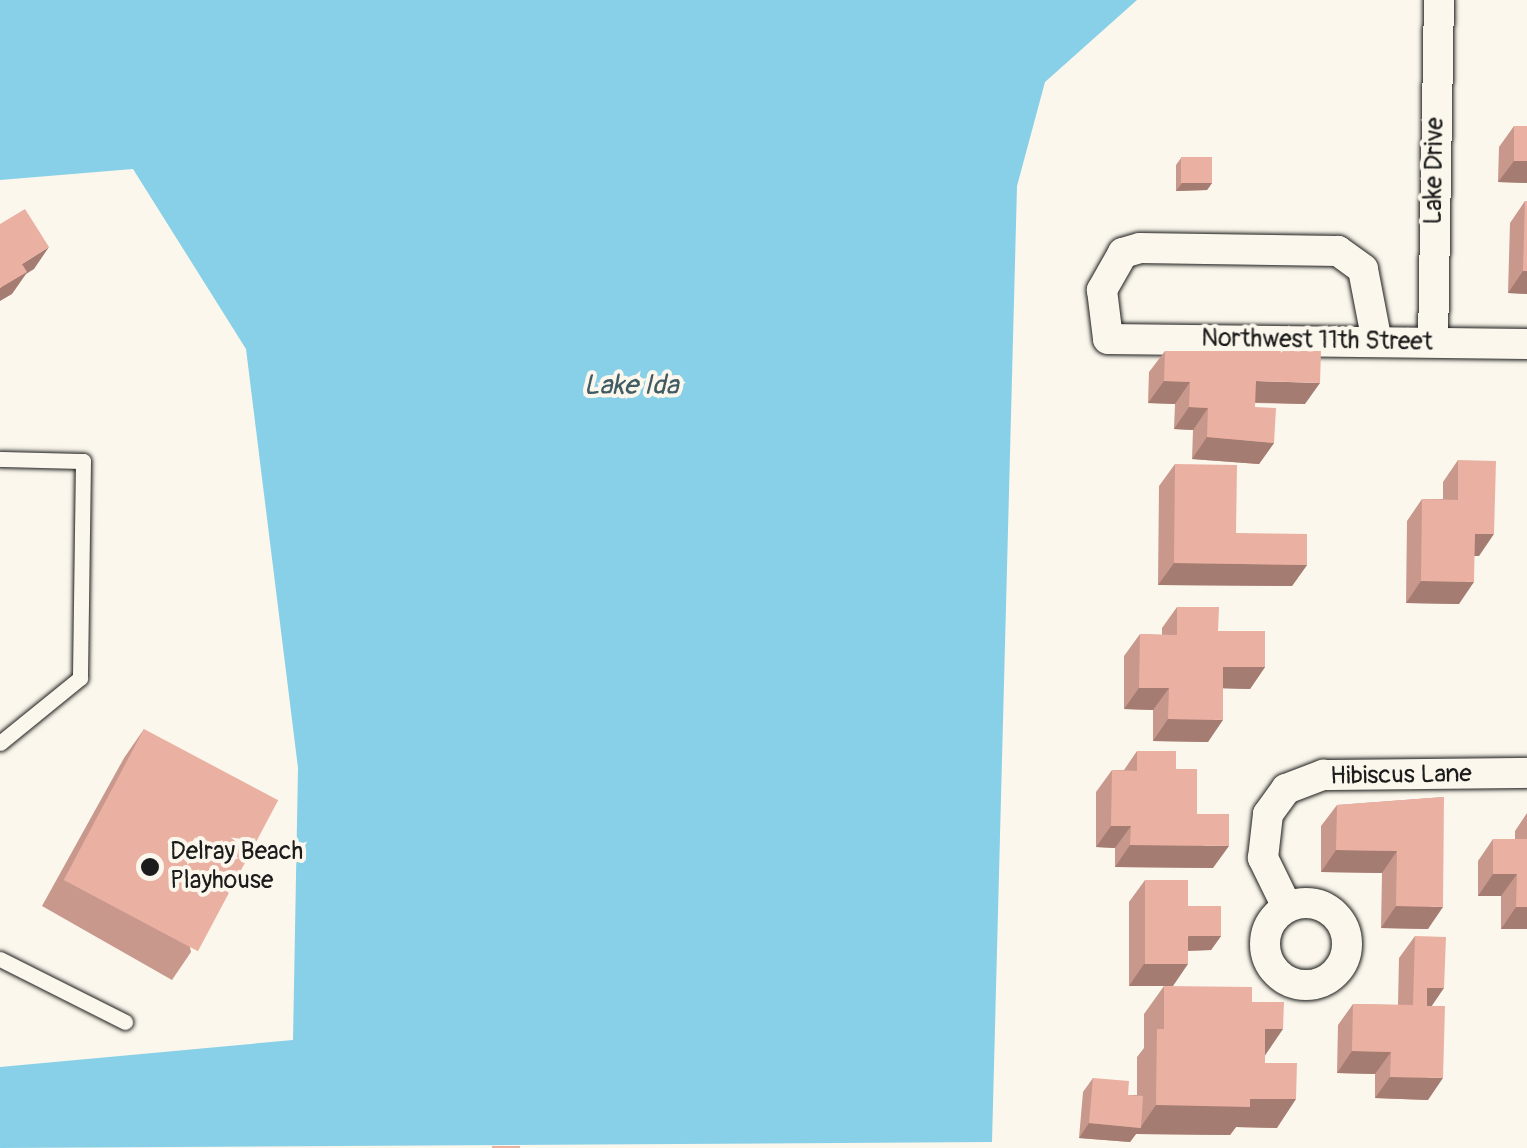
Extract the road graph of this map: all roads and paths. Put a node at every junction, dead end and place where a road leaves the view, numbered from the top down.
1 (1439, 0) edge
2 (1377, 342) junction
3 (1433, 342) junction
4 (1527, 344) edge
5 (0, 459) edge
6 (0, 743) edge
7 (1527, 774) edge
8 (1287, 906) dead end
9 (0, 959) edge
10 (124, 1022) dead end

1 - 3 street, Lake Drive
2 - 2 street, Northwest 11th Street
2 - 3 street, Northwest 11th Street
3 - 4 street, Northwest 11th Street
5 - 6 lane
7 - 8 street, Hibiscus Lane
9 - 10 lane

